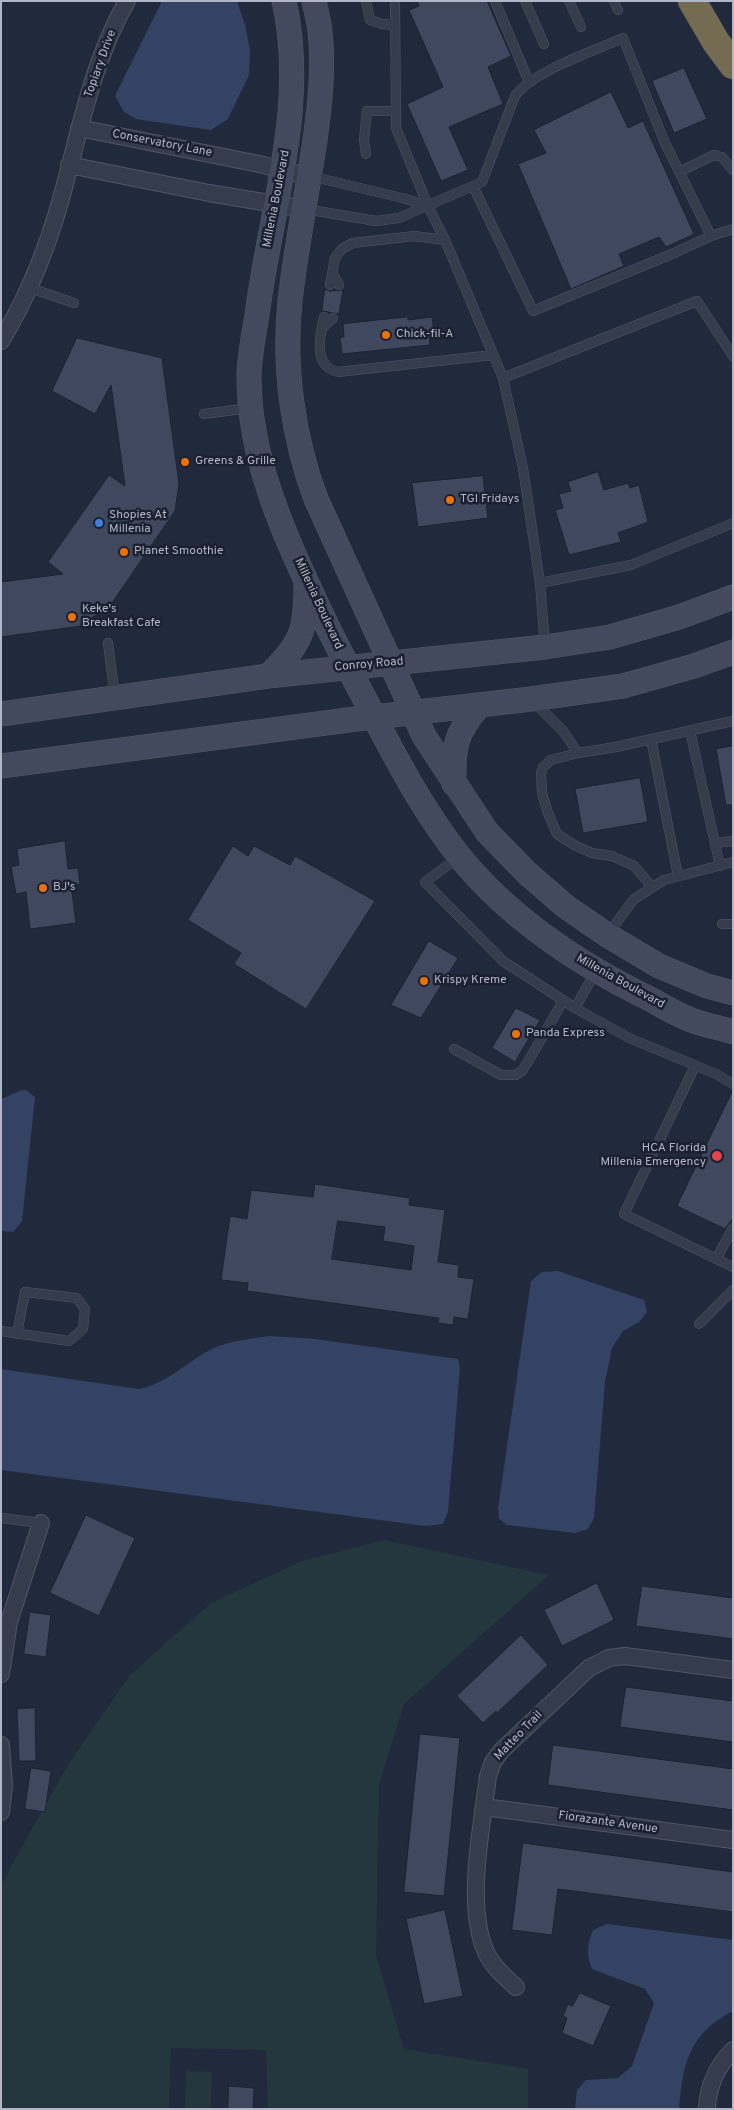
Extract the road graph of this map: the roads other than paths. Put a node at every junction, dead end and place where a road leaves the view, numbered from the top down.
1 (127, 1) edge
2 (284, 1) edge
3 (314, 1) edge
4 (366, 1) edge
5 (395, 1) edge
6 (495, 1) edge
7 (525, 1) edge
8 (569, 1) edge
9 (692, 1) edge
10 (395, 25) junction
11 (581, 27) dead end
12 (544, 44) dead end
13 (733, 65) edge
14 (529, 82) junction
15 (396, 111) junction
16 (79, 128) junction
17 (366, 154) dead end
18 (69, 165) junction
19 (733, 170) edge
20 (283, 171) junction
21 (679, 172) junction
22 (310, 176) junction
23 (473, 186) junction
24 (275, 204) junction
25 (428, 206) junction
26 (305, 209) junction
27 (733, 229) edge
28 (711, 236) junction
29 (445, 240) junction
30 (335, 285) dead end
31 (30, 288) junction
32 (74, 303) dead end
33 (329, 317) dead end
34 (1, 341) edge
35 (494, 355) junction
36 (733, 356) edge
37 (503, 378) junction
38 (252, 407) junction
39 (204, 414) dead end
40 (733, 524) edge
41 (306, 581) junction
42 (540, 583) junction
43 (733, 597) edge
44 (108, 643) dead end
45 (545, 647) junction
46 (733, 652) edge
47 (389, 663) junction
48 (348, 668) junction
49 (268, 676) junction
50 (115, 699) junction
51 (531, 699) junction
52 (480, 705) junction
53 (412, 712) junction
54 (1, 714) edge
55 (374, 716) junction
56 (733, 721) edge
57 (690, 731) junction
58 (651, 739) junction
59 (578, 753) junction
60 (1, 766) edge
61 (454, 784) junction
62 (733, 841) edge
63 (714, 843) junction
64 (460, 856) junction
65 (733, 862) edge
66 (720, 866) junction
67 (678, 876) junction
68 (652, 887) junction
69 (722, 924) dead end
70 (733, 924) edge
71 (607, 935) junction
72 (596, 971) junction
73 (733, 993) edge
74 (563, 1001) junction
75 (574, 1008) junction
76 (733, 1032) edge
77 (454, 1049) dead end
78 (695, 1066) junction
79 (733, 1084) edge
80 (733, 1228) edge
81 (716, 1259) junction
82 (733, 1267) edge
83 (733, 1290) edge
84 (700, 1324) dead end
85 (1, 1331) edge
86 (17, 1334) junction
87 (1, 1518) edge
88 (42, 1523) joint
89 (733, 1670) edge
90 (1, 1674) edge
91 (1, 1745) edge
92 (484, 1806) junction
93 (1, 1812) edge
94 (733, 1840) edge
95 (516, 1987) dead end
96 (733, 2050) edge
97 (707, 2109) edge

1 - 16 street, Topiary Drive
2 - 20 street, Millenia Boulevard
3 - 22 street
4 - 10 lane
5 - 10 lane
6 - 14 lane
7 - 12 lane
8 - 11 lane
9 - 13 highway
10 - 15 lane
14 - 21 lane
14 - 23 lane
15 - 17 lane
15 - 25 lane
16 - 18 street
16 - 20 street, Conservatory Lane
18 - 24 street
18 - 31 street
19 - 21 lane
20 - 22 street, Conservatory Lane
20 - 24 street, Millenia Boulevard
21 - 28 lane
22 - 25 lane
22 - 26 street
23 - 25 lane
23 - 28 lane
24 - 26 street
24 - 38 street, Millenia Boulevard
25 - 26 lane
25 - 29 lane
26 - 47 street
27 - 28 lane
29 - 30 lane
29 - 35 lane
31 - 32 lane
31 - 34 street
33 - 35 lane
35 - 37 lane
36 - 37 lane
37 - 42 lane
38 - 39 lane
38 - 41 street, Millenia Boulevard
40 - 42 lane
41 - 48 street, Millenia Boulevard
41 - 49 street
42 - 45 lane
43 - 45 street, Conroy Road
44 - 50 lane
45 - 47 street, Conroy Road
46 - 51 street
47 - 48 street, Conroy Road
47 - 53 street
48 - 49 street, Conroy Road
48 - 55 street, Millenia Boulevard
49 - 50 street, Conroy Road
50 - 54 street, Conroy Road
51 - 52 street
51 - 59 lane
52 - 53 street
52 - 61 street
53 - 55 street
53 - 61 street
55 - 60 street
55 - 64 street, Millenia Boulevard
56 - 57 lane
57 - 58 lane
57 - 63 lane
58 - 59 lane
58 - 67 lane
59 - 68 lane
61 - 71 street
62 - 63 lane
63 - 66 lane
64 - 72 street, Millenia Boulevard
64 - 74 lane
65 - 66 lane
66 - 67 lane
67 - 68 lane
68 - 71 lane
69 - 70 lane
71 - 73 street
72 - 75 lane
72 - 76 street, Millenia Boulevard
74 - 75 lane
74 - 77 lane
75 - 78 lane
78 - 79 lane
78 - 81 lane
80 - 81 lane
81 - 82 lane
83 - 84 lane
85 - 86 lane
86 - 86 lane
87 - 88 lane
88 - 90 street
89 - 92 street, Matteo Trail
91 - 93 street
92 - 94 street, Fiorazante Avenue
92 - 95 street, Matteo Trail
96 - 97 street

